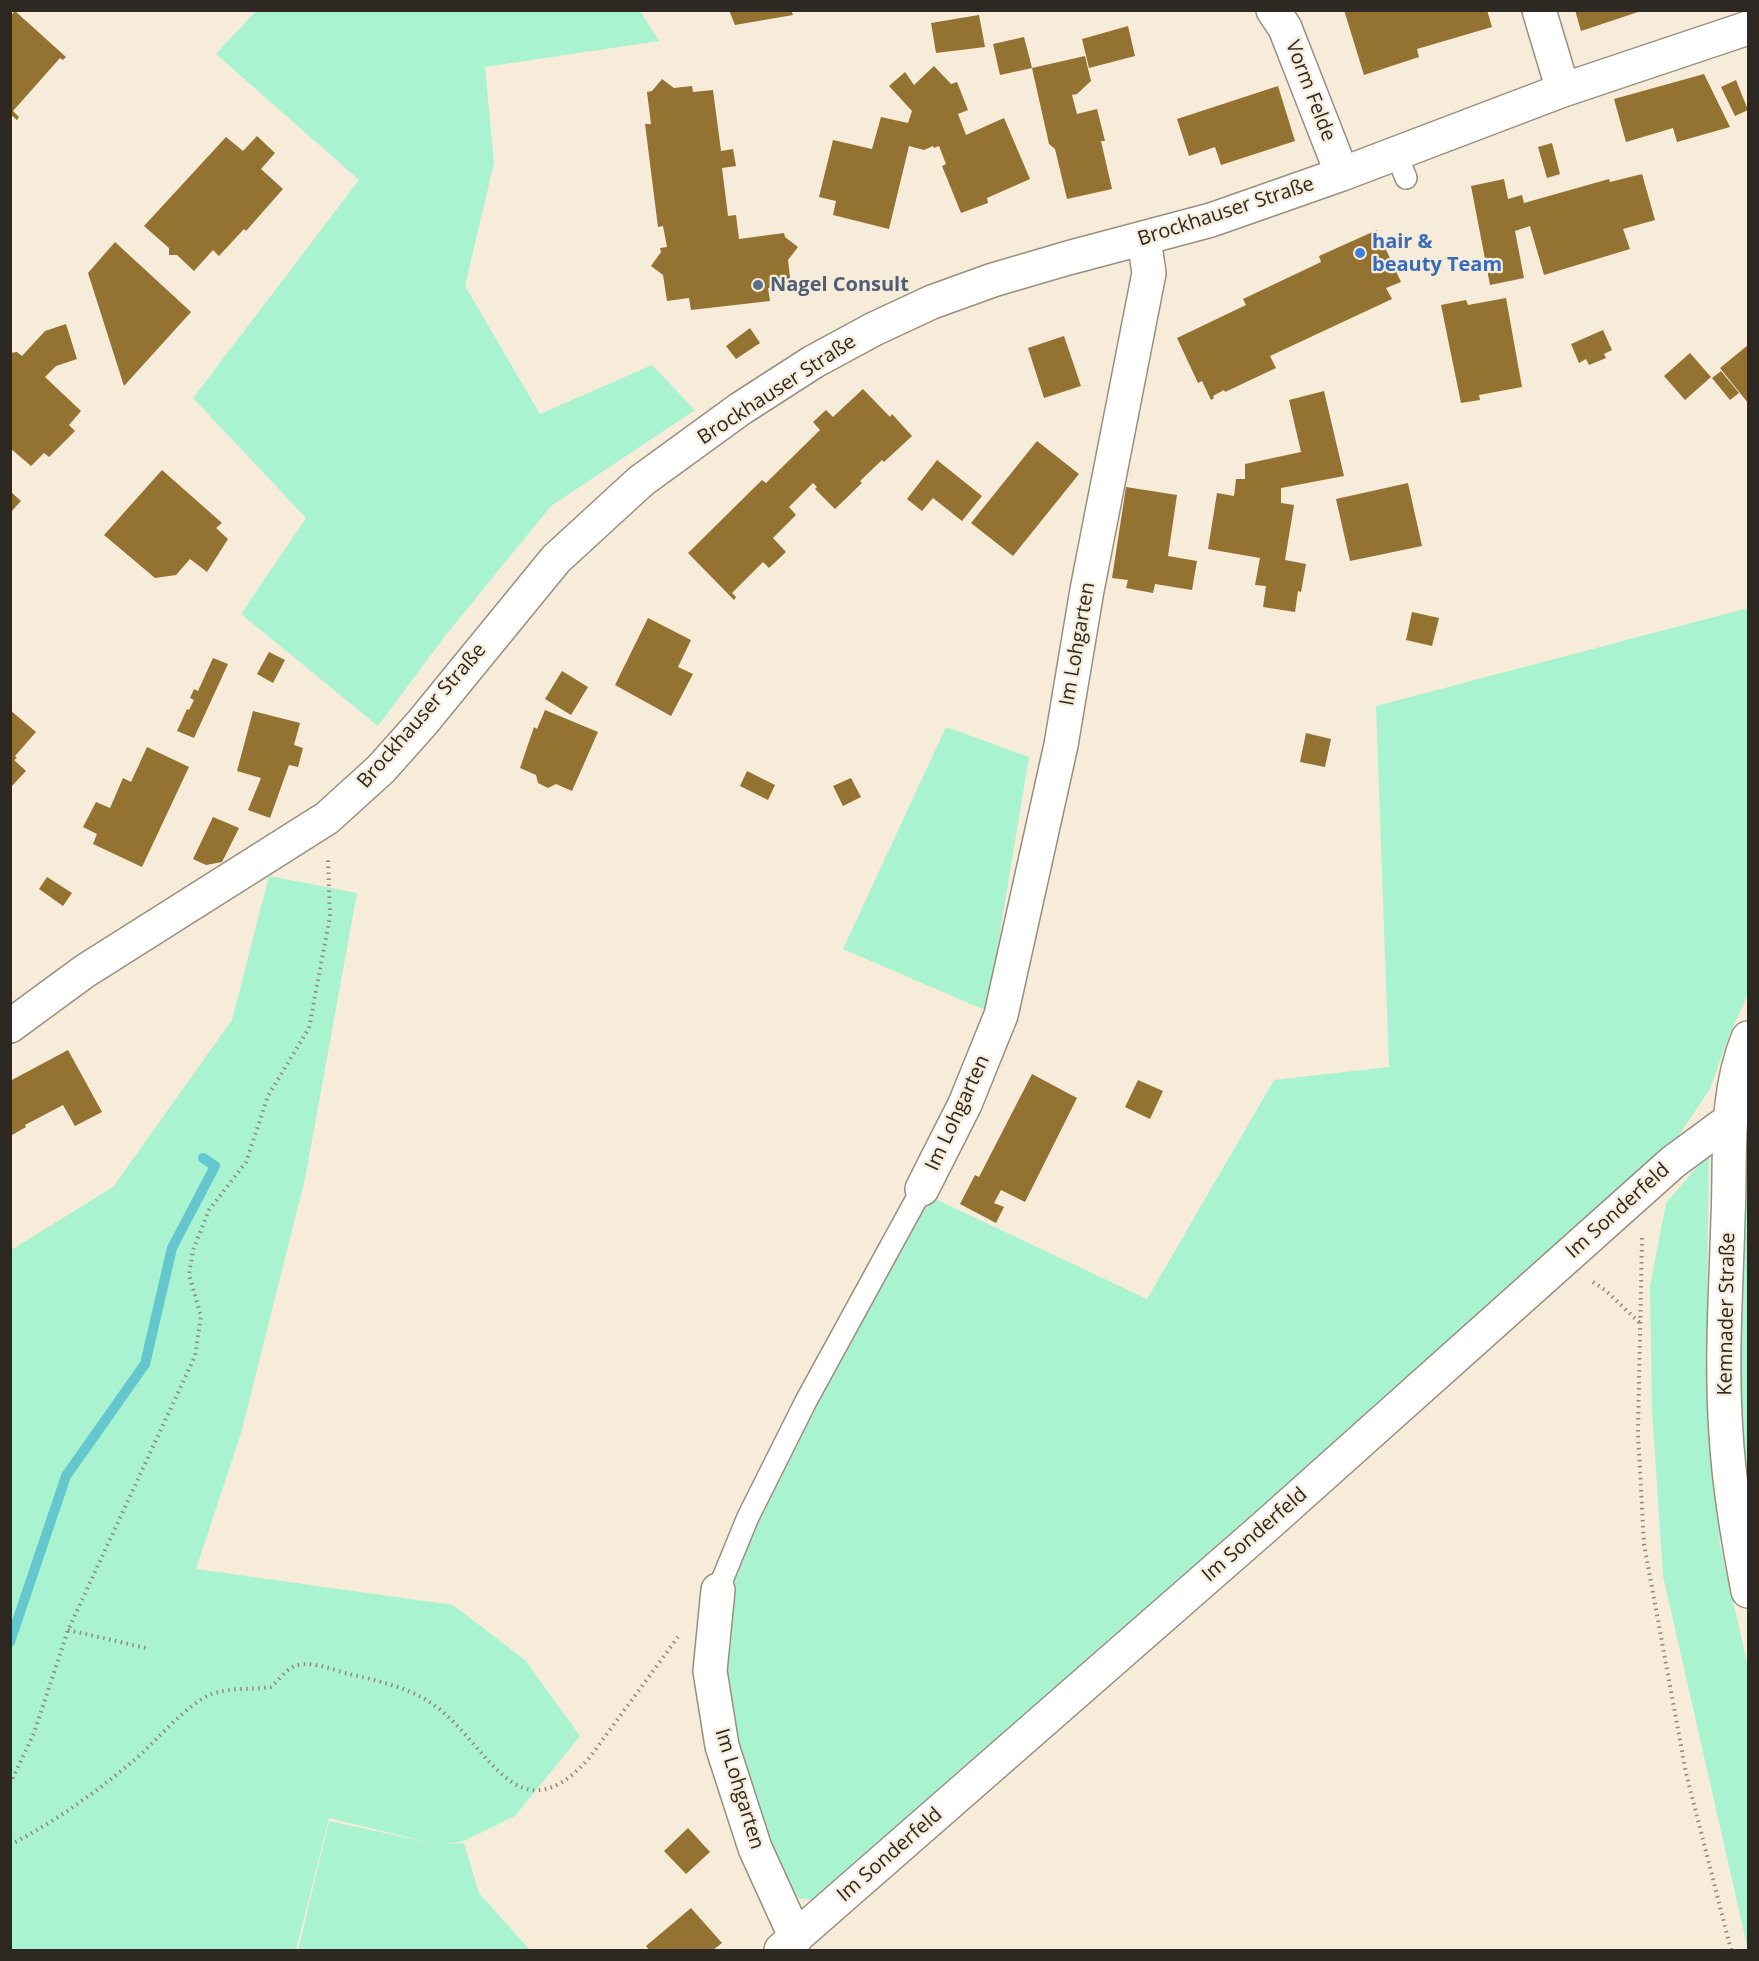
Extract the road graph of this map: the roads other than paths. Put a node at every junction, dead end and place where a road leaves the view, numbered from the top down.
1 (1273, 10) edge
2 (1539, 10) edge
3 (1749, 28) edge
4 (1563, 90) junction
5 (1342, 174) junction
6 (1144, 239) junction
7 (10, 1026) edge
8 (1749, 1038) edge
9 (1730, 1120) junction
10 (922, 1189) joint
11 (718, 1590) joint
12 (1749, 1591) edge
13 (788, 1944) edge

1 - 5 street, Vorm Felde
2 - 4 street
3 - 4 street, Brockhauser Straße
4 - 5 street, Brockhauser Straße
5 - 6 street, Brockhauser Straße
6 - 7 street, Brockhauser Straße
6 - 10 street, Im Lohgarten
8 - 9 street, Kemnader Straße
9 - 12 street, Kemnader Straße
9 - 13 street, Im Sonderfeld
10 - 11 lane, Im Lohgarten
11 - 13 street, Im Lohgarten

